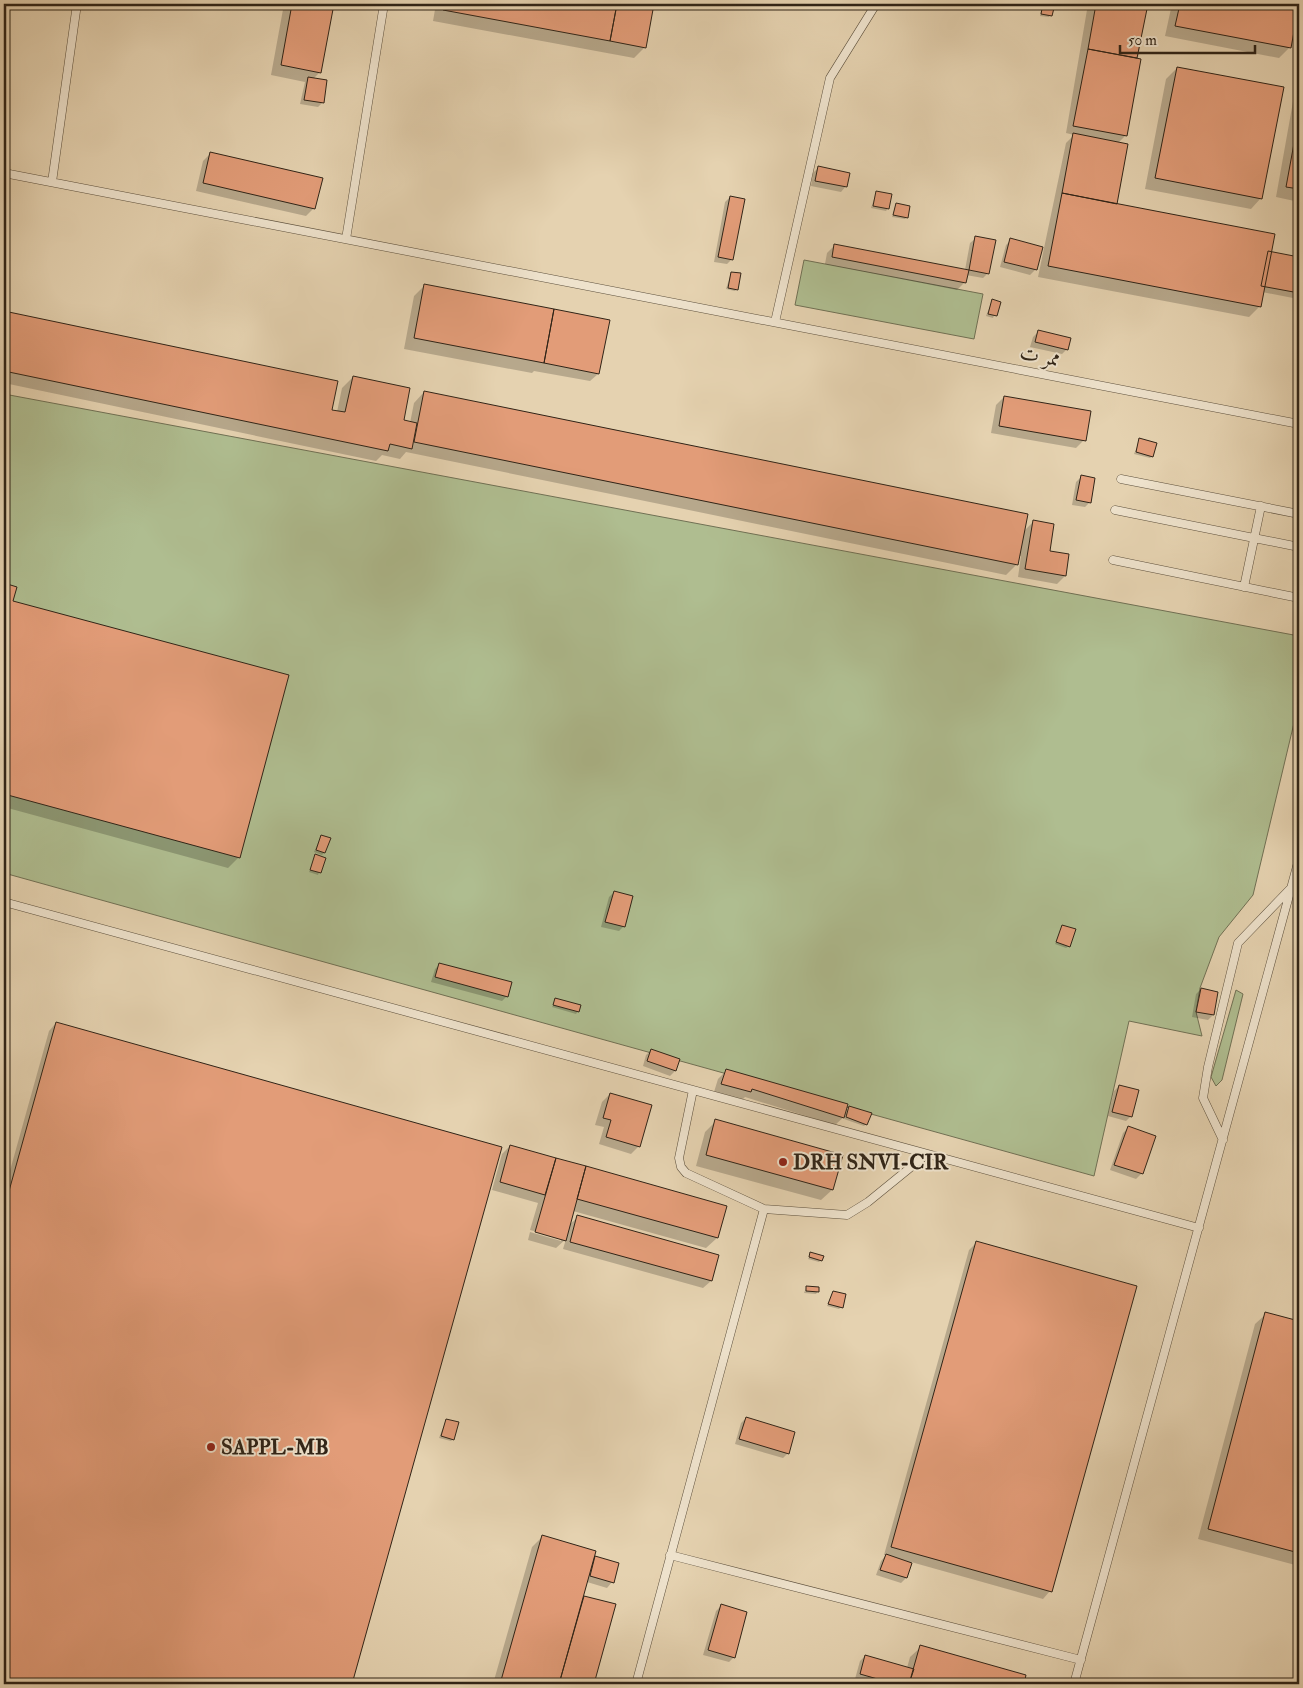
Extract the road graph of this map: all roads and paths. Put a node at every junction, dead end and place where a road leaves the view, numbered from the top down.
1 (77, 4) edge
2 (384, 4) edge
3 (876, 4) edge
4 (4, 172) edge
5 (52, 182) junction
6 (346, 239) junction
7 (774, 322) junction
8 (1299, 424) edge
9 (1121, 479) dead end
10 (1260, 506) junction
11 (1115, 510) dead end
12 (1299, 514) edge
13 (1254, 538) junction
14 (1299, 547) edge
15 (1113, 560) dead end
16 (1244, 587) junction
17 (1299, 598) edge
18 (1299, 860) edge
19 (1292, 888) junction
20 (4, 902) edge
21 (693, 1090) junction
22 (1223, 1140) junction
23 (926, 1154) junction
24 (764, 1209) junction
25 (1199, 1228) junction
26 (670, 1555) junction
27 (1081, 1660) junction
28 (636, 1684) edge
29 (1074, 1684) edge

1 - 5 lane
2 - 6 lane
3 - 7 lane
4 - 5 lane, ممر ت
5 - 6 lane, ممر ت
6 - 7 lane, ممر ت
7 - 8 lane, ممر ت
9 - 10 lane
10 - 12 lane
10 - 13 lane
11 - 13 lane
13 - 14 lane
13 - 16 lane
15 - 16 lane
16 - 17 lane
18 - 19 lane
19 - 22 lane
19 - 22 lane
20 - 21 lane
21 - 23 lane
21 - 24 lane
22 - 25 lane
23 - 24 lane
23 - 25 lane
24 - 26 lane
25 - 27 lane
26 - 27 lane
26 - 28 lane
27 - 29 lane

